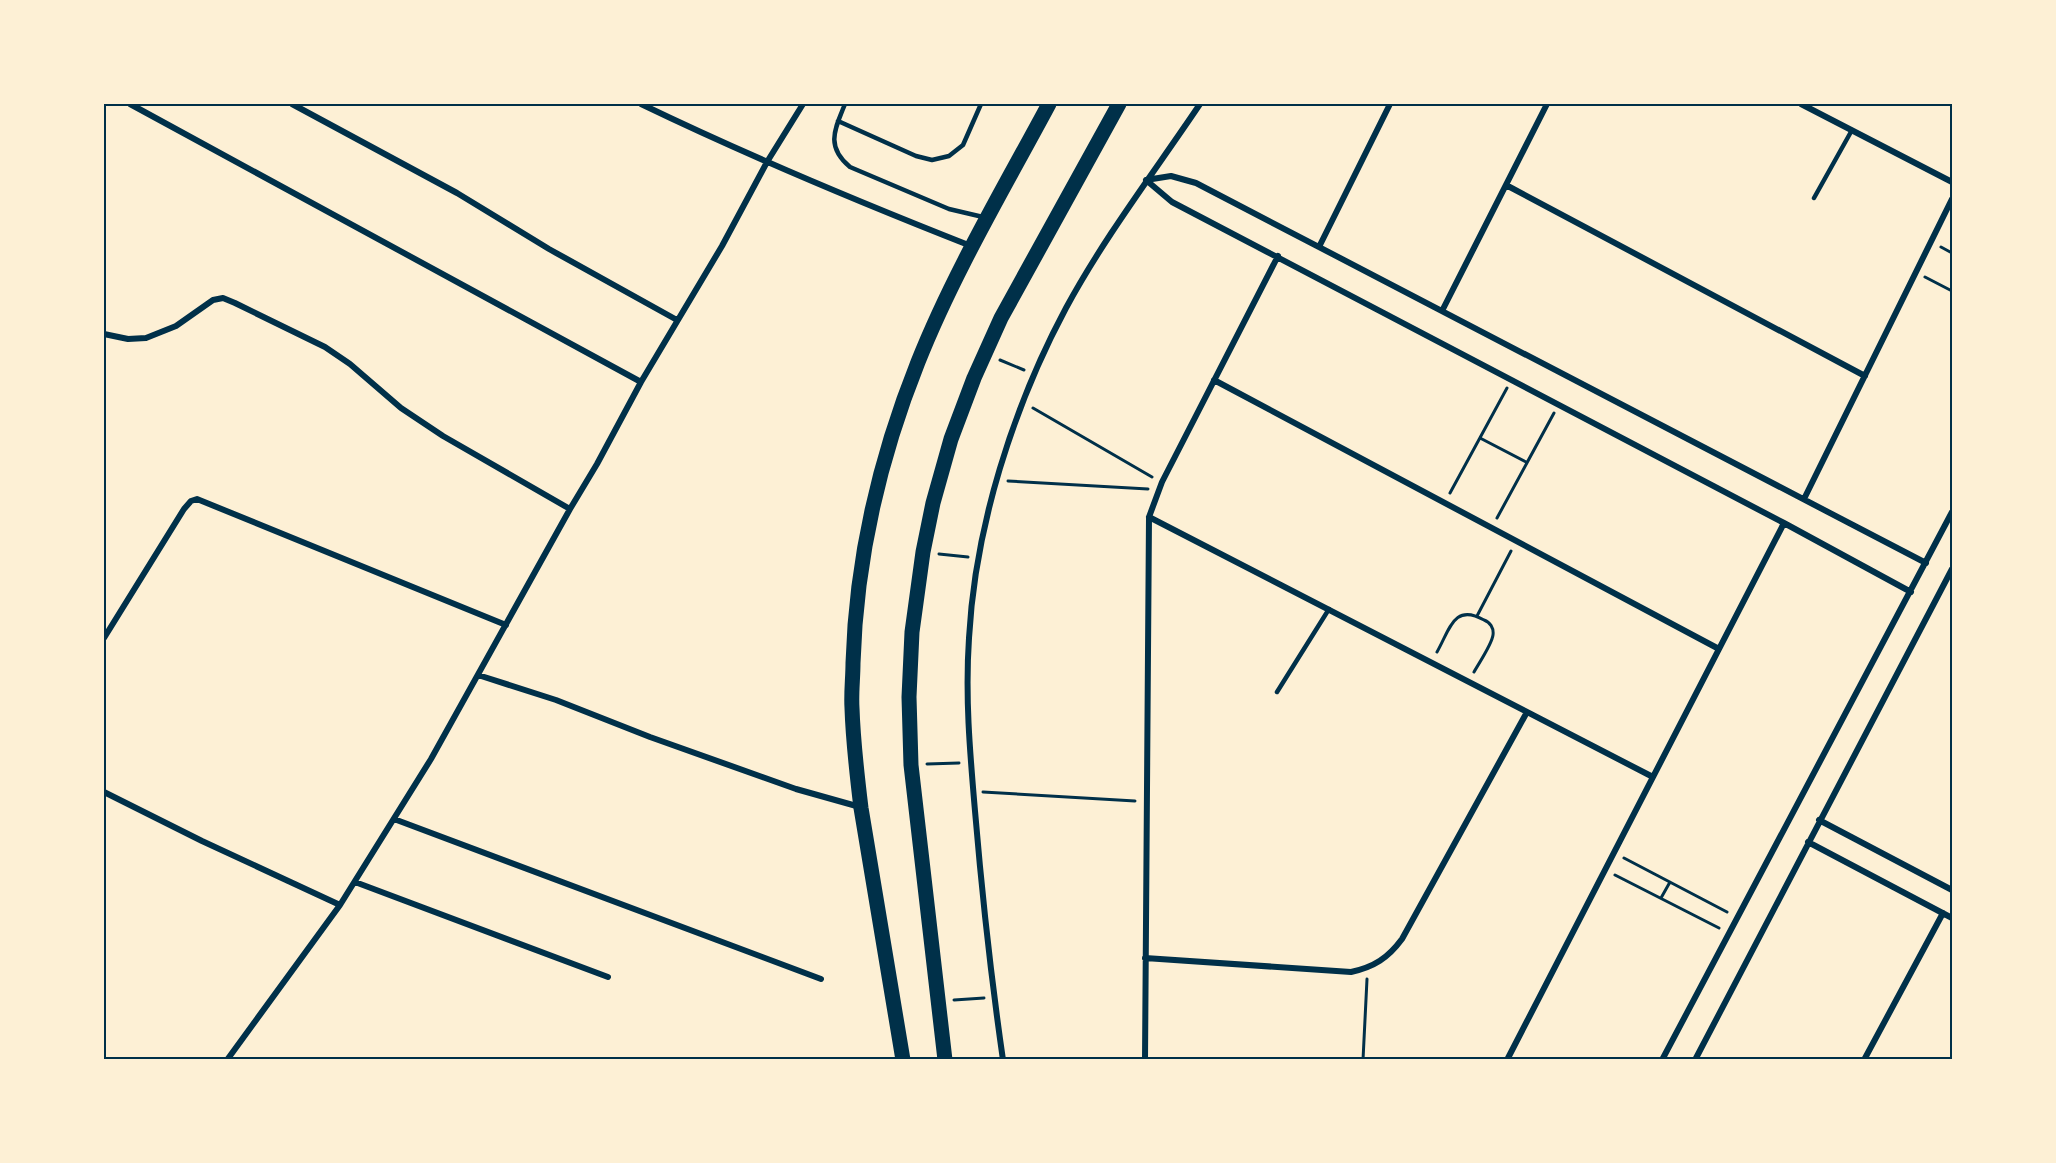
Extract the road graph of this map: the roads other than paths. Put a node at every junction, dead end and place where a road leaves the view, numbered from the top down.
1 (130, 104) edge
2 (292, 104) edge
3 (641, 104) edge
4 (802, 104) edge
5 (845, 104) edge
6 (981, 104) edge
7 (1049, 104) edge
8 (1119, 104) edge
9 (1200, 104) edge
10 (1390, 104) edge
11 (1547, 104) edge
12 (1801, 104) edge
13 (838, 122) junction
14 (1852, 130) junction
15 (767, 162) junction
16 (1146, 180) junction
17 (1953, 182) edge
18 (1506, 185) junction
19 (1814, 198) dead end
20 (1953, 199) edge
21 (989, 217) junction
22 (973, 247) junction
23 (1320, 247) junction
24 (1278, 256) junction
25 (1442, 311) junction
26 (677, 320) junction
27 (104, 334) edge
28 (1865, 376) junction
29 (1214, 380) junction
30 (640, 382) junction
31 (1804, 499) junction
32 (570, 509) junction
33 (1953, 512) edge
34 (1149, 517) junction
35 (1784, 523) junction
36 (1926, 563) junction
37 (1953, 568) edge
38 (1911, 592) junction
39 (1329, 609) junction
40 (506, 625) junction
41 (104, 638) edge
42 (1719, 648) junction
43 (478, 675) junction
44 (1277, 692) dead end
45 (1527, 712) junction
46 (1653, 777) junction
47 (104, 792) edge
48 (861, 808) junction
49 (394, 819) junction
50 (1819, 820) junction
51 (1808, 842) junction
52 (355, 882) junction
53 (1952, 890) edge
54 (340, 905) junction
55 (1943, 913) junction
56 (1953, 918) edge
57 (1145, 958) junction
58 (608, 977) dead end
59 (820, 979) dead end
60 (227, 1059) edge
61 (903, 1059) edge
62 (945, 1059) edge
63 (1003, 1059) edge
64 (1145, 1059) edge
65 (1507, 1059) edge
66 (1662, 1059) edge
67 (1695, 1059) edge
68 (1864, 1059) edge

1 - 30 street
2 - 26 street
3 - 15 street
4 - 15 street
5 - 13 lane
6 - 13 lane
7 - 21 main road
8 - 62 main road
9 - 16 street
10 - 23 street
11 - 18 street
12 - 14 street
13 - 21 lane
14 - 17 street
14 - 19 lane
15 - 22 street
15 - 26 street
16 - 23 street
16 - 24 street
16 - 63 street
18 - 25 street
18 - 28 street
20 - 28 street
21 - 22 main road
22 - 48 main road
23 - 25 street
24 - 29 street
24 - 35 street
25 - 31 street
26 - 30 street
27 - 32 street
28 - 31 street
29 - 34 street
29 - 42 street
30 - 32 street
31 - 36 street
32 - 40 street
33 - 36 street
34 - 39 street
34 - 57 street
35 - 38 street
35 - 42 street
36 - 38 street
37 - 50 street
38 - 66 street
39 - 44 lane
39 - 45 street
40 - 41 street
40 - 43 street
42 - 46 street
43 - 48 street
43 - 49 street
45 - 46 street
45 - 57 street
46 - 65 street
47 - 54 street
48 - 61 main road
49 - 52 street
49 - 59 street
50 - 51 street
50 - 53 street
51 - 55 street
51 - 67 street
52 - 54 street
52 - 58 street
54 - 60 street
55 - 56 street
55 - 68 street
57 - 64 street

